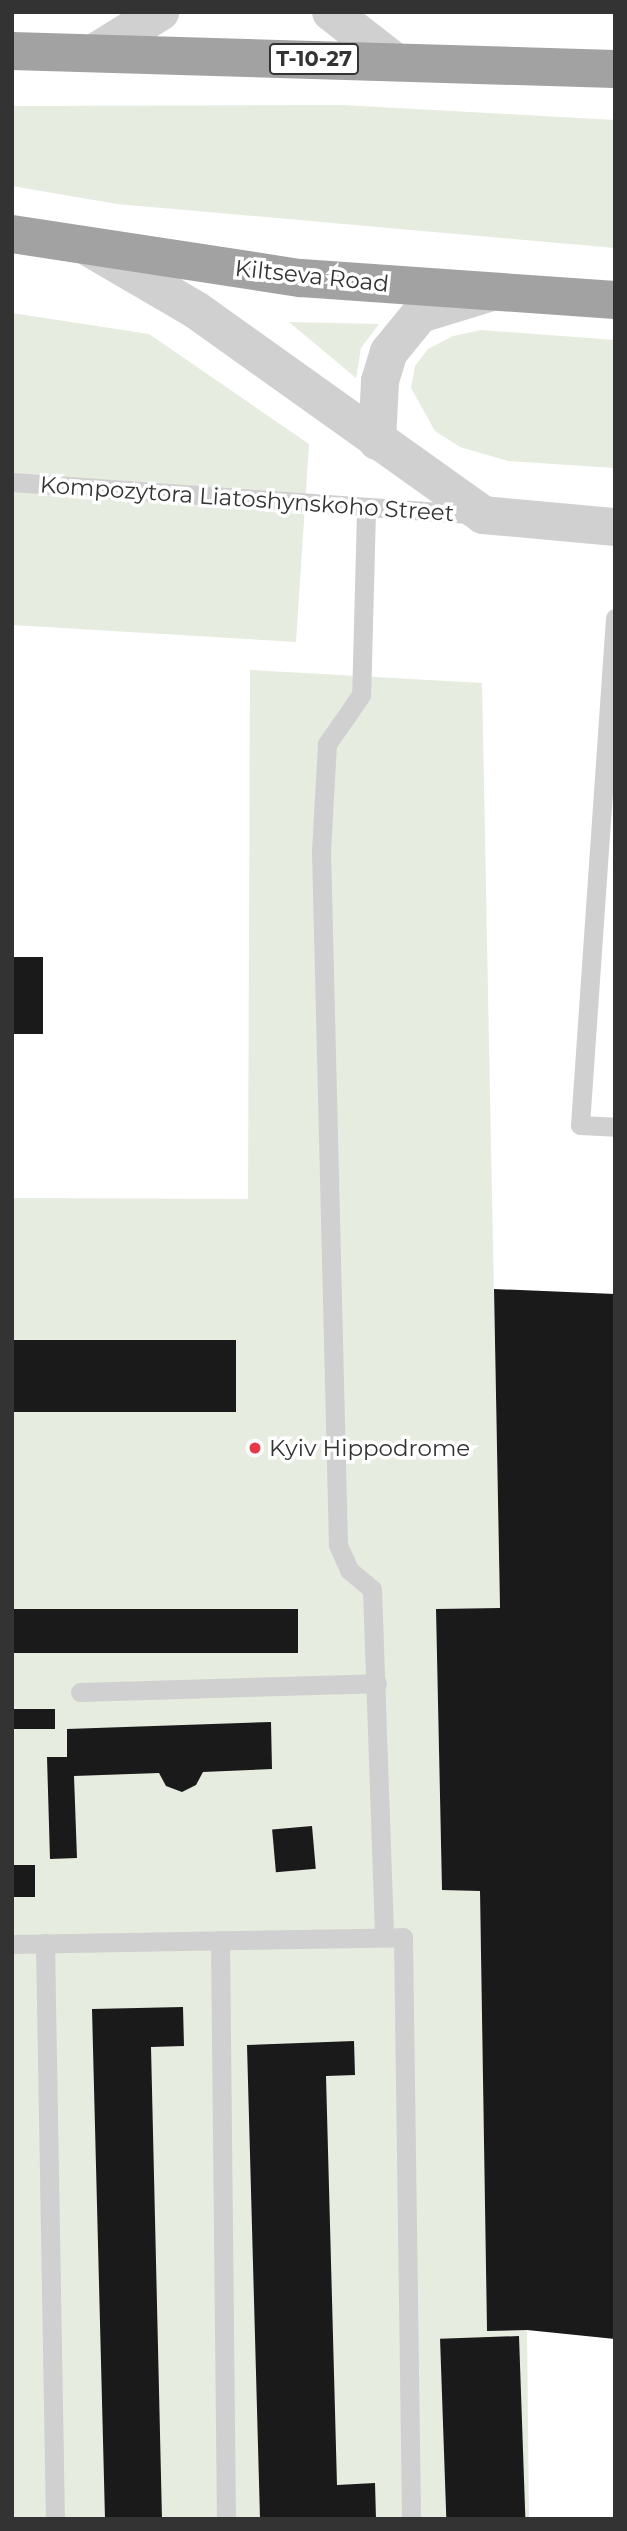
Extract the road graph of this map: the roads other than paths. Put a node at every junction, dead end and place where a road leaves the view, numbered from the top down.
1 (160, 12) edge
2 (331, 12) edge
3 (12, 51) edge
4 (94, 53) junction
5 (394, 61) junction
6 (612, 64) edge
7 (12, 234) edge
8 (90, 248) junction
9 (494, 291) junction
10 (615, 300) edge
11 (377, 441) junction
12 (12, 482) edge
13 (366, 509) junction
14 (483, 515) junction
15 (615, 527) edge
16 (615, 618) edge
17 (615, 1127) edge
18 (377, 1683) junction
19 (80, 1692) dead end
20 (384, 1937) junction
21 (220, 1940) junction
22 (45, 1943) junction
23 (12, 1944) edge
24 (55, 2519) edge
25 (226, 2519) edge
26 (411, 2519) edge

1 - 4 street
2 - 5 street
3 - 4 highway, Т-10-27
4 - 5 highway, Т-10-27
5 - 6 highway, Т-10-27
7 - 8 highway, Kiltseva Road
8 - 9 highway, Kiltseva Road
8 - 11 street, Kompozytora Liatoshynskoho Street
9 - 10 highway, Kiltseva Road
9 - 11 street
11 - 14 street, Kompozytora Liatoshynskoho Street
12 - 13 lane, Kompozytora Liatoshynskoho Street
13 - 14 lane, Kompozytora Liatoshynskoho Street
13 - 18 lane
14 - 15 street, Kompozytora Liatoshynskoho Street
16 - 17 lane
18 - 19 lane
18 - 20 lane
20 - 21 lane
20 - 26 lane
21 - 22 lane
21 - 25 lane
22 - 23 lane
22 - 24 lane

